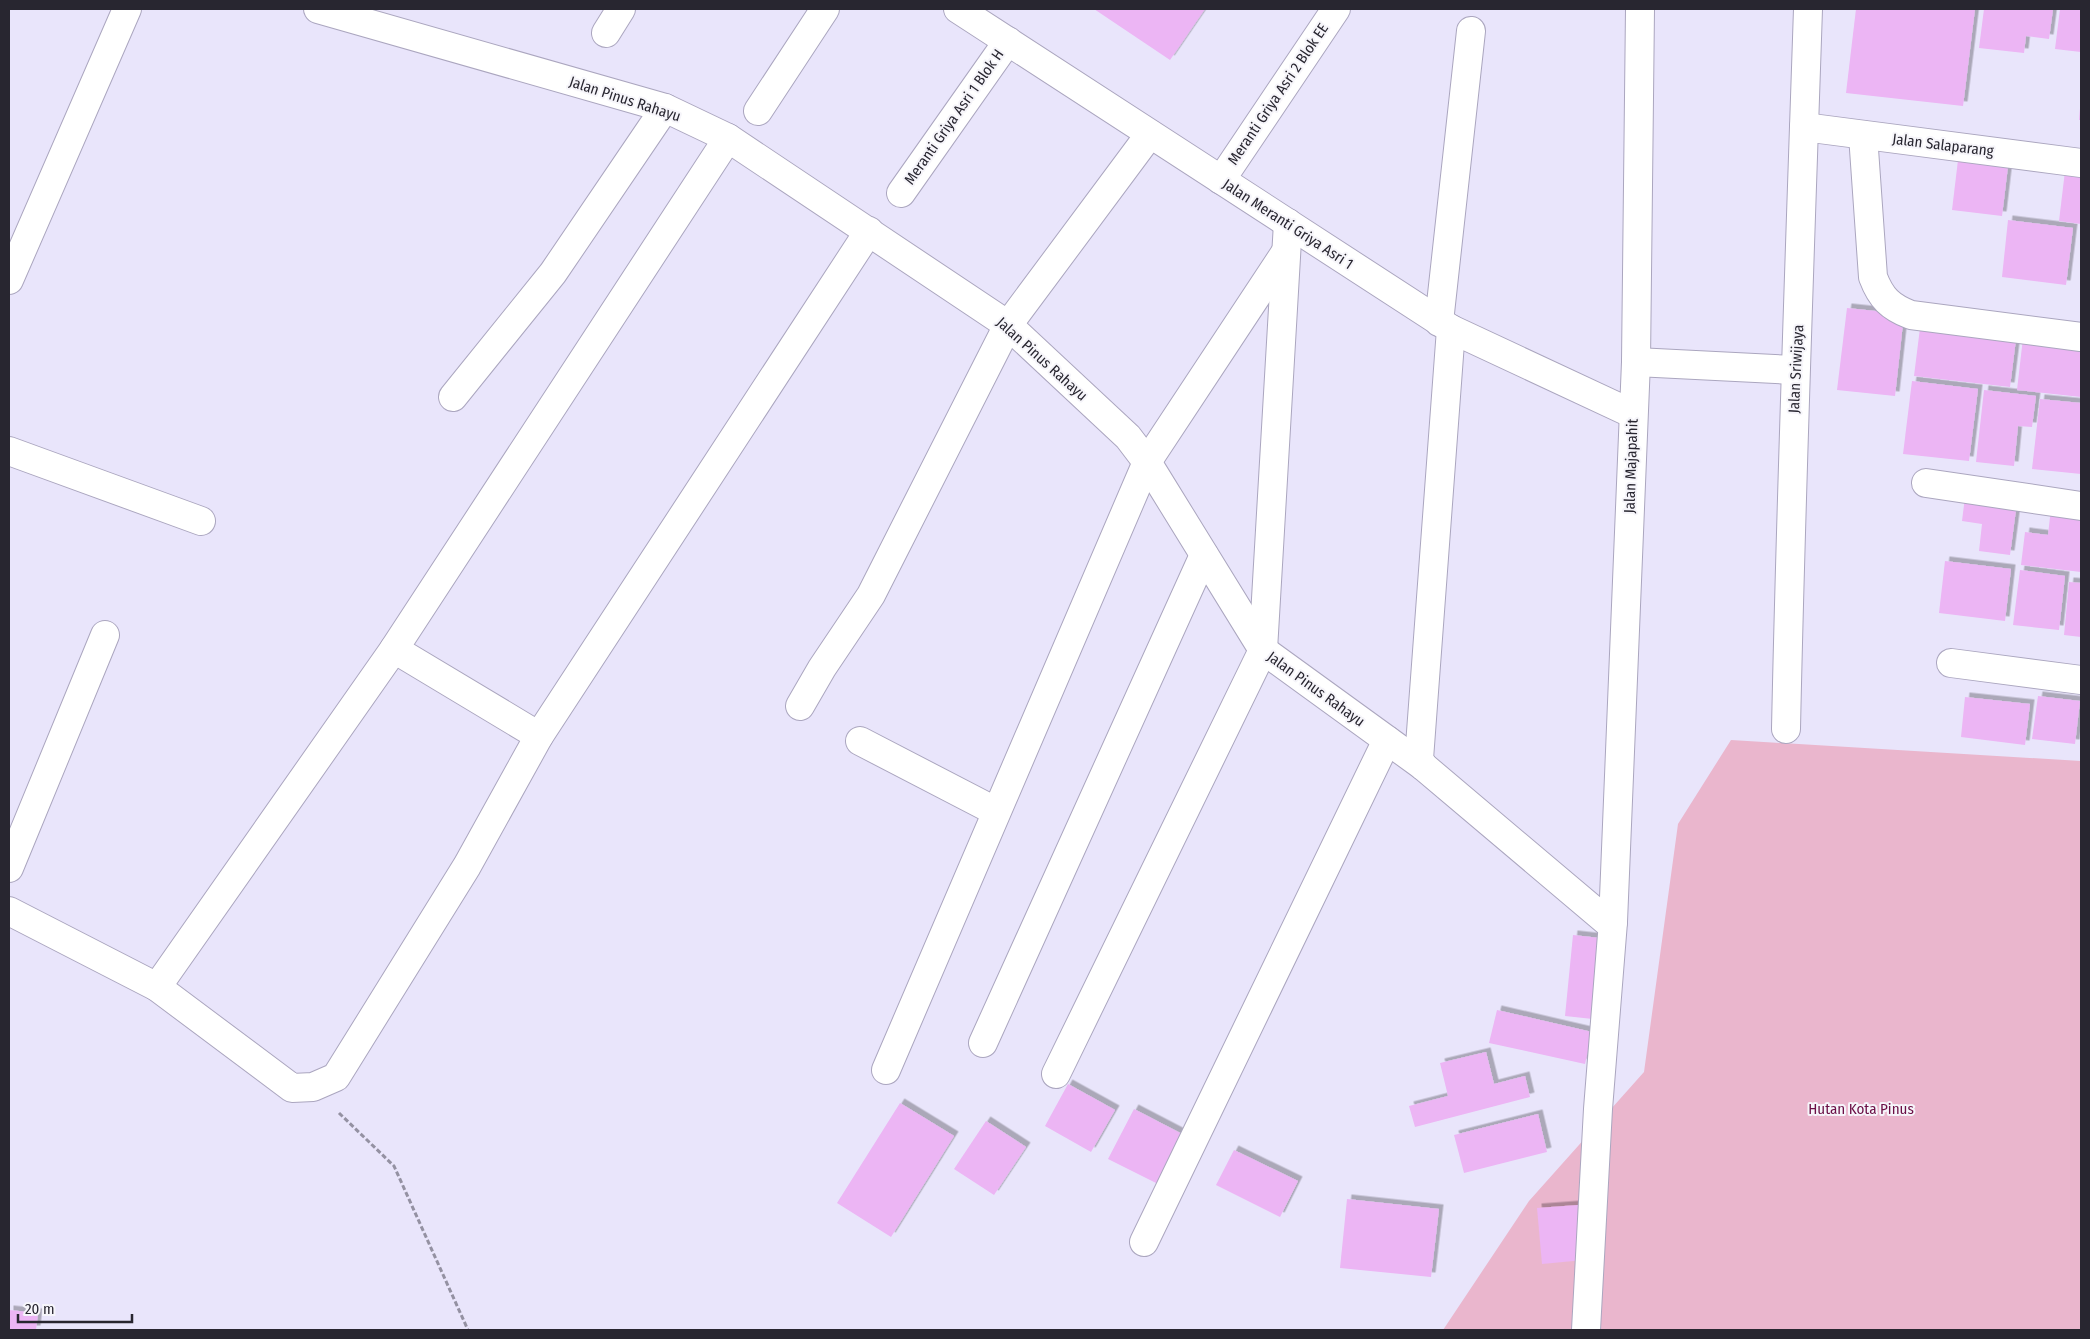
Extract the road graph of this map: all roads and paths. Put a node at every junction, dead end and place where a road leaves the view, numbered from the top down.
1 (127, 9) edge
2 (318, 9) edge
3 (622, 9) edge
4 (825, 9) edge
5 (958, 9) edge
6 (1336, 9) edge
7 (1640, 9) edge
8 (1808, 9) edge
9 (988, 17) edge
10 (1471, 31) dead end
11 (606, 32) dead end
12 (1008, 42) junction
13 (665, 108) junction
14 (758, 111) dead end
15 (1804, 127) junction
16 (1150, 134) junction
17 (1862, 134) junction
18 (728, 138) junction
19 (2081, 163) edge
20 (1221, 180) junction
21 (901, 193) dead end
22 (1288, 224) junction
23 (869, 231) junction
24 (1286, 253) junction
25 (9, 280) edge
26 (1008, 325) junction
27 (1445, 326) junction
28 (2081, 337) edge
29 (1636, 362) junction
30 (1795, 370) junction
31 (453, 397) dead end
32 (1633, 414) junction
33 (9, 451) edge
34 (1147, 462) junction
35 (1926, 483) dead end
36 (2081, 506) edge
37 (201, 521) dead end
38 (1204, 555) junction
39 (105, 635) dead end
40 (394, 649) junction
41 (1263, 650) junction
42 (1951, 663) dead end
43 (2081, 680) edge
44 (800, 706) dead end
45 (1786, 729) dead end
46 (539, 736) junction
47 (1387, 740) junction
48 (860, 741) dead end
49 (1423, 766) junction
50 (995, 811) junction
51 (9, 868) edge
52 (9, 911) edge
53 (1613, 922) junction
54 (157, 988) junction
55 (982, 1043) dead end
56 (886, 1070) dead end
57 (1056, 1074) dead end
58 (312, 1087) junction
59 (1144, 1242) dead end
60 (468, 1330) edge
61 (1586, 1330) edge

1 - 25 street
2 - 13 street, Jalan Pinus Rahayu
3 - 11 street
4 - 14 street
5 - 9 street, Jalan Meranti Griya Asri 1
6 - 20 street, Meranti Griya Asri 2 Blok EE
7 - 29 street, Jalan Majapahit
8 - 15 street, Jalan Sriwijaya
9 - 12 street, Jalan Meranti Griya Asri 1
10 - 27 street
12 - 16 street, Jalan Meranti Griya Asri 1
12 - 21 street, Meranti Griya Asri 1 Blok H
13 - 18 street, Jalan Pinus Rahayu
13 - 31 street
15 - 17 street, Jalan Salaparang
15 - 30 street, Jalan Sriwijaya
16 - 20 street, Jalan Meranti Griya Asri 1
16 - 26 street
17 - 19 street, Jalan Salaparang
17 - 28 street
18 - 23 street, Jalan Pinus Rahayu
18 - 40 street
20 - 22 street, Jalan Meranti Griya Asri 1
22 - 24 street
22 - 27 street, Jalan Meranti Griya Asri 1
23 - 26 street, Jalan Pinus Rahayu
23 - 46 street
24 - 34 street
24 - 41 street
26 - 34 street, Jalan Pinus Rahayu
26 - 44 street
27 - 32 street, Jalan Meranti Griya Asri 1
27 - 49 street
29 - 30 street
29 - 32 street, Jalan Majapahit
30 - 45 street, Jalan Sriwijaya
32 - 53 street, Jalan Majapahit
33 - 37 street
34 - 38 street, Jalan Pinus Rahayu
34 - 50 street
35 - 36 street
38 - 41 street, Jalan Pinus Rahayu
38 - 55 street
39 - 51 street
40 - 46 street
40 - 54 street
41 - 47 street, Jalan Pinus Rahayu
41 - 57 street
42 - 43 street
46 - 58 street
47 - 49 street, Jalan Pinus Rahayu
47 - 59 street
48 - 50 street
49 - 53 street, Jalan Pinus Rahayu
50 - 56 street
52 - 54 street
53 - 61 street, Jalan Majapahit
54 - 58 street
58 - 60 path

